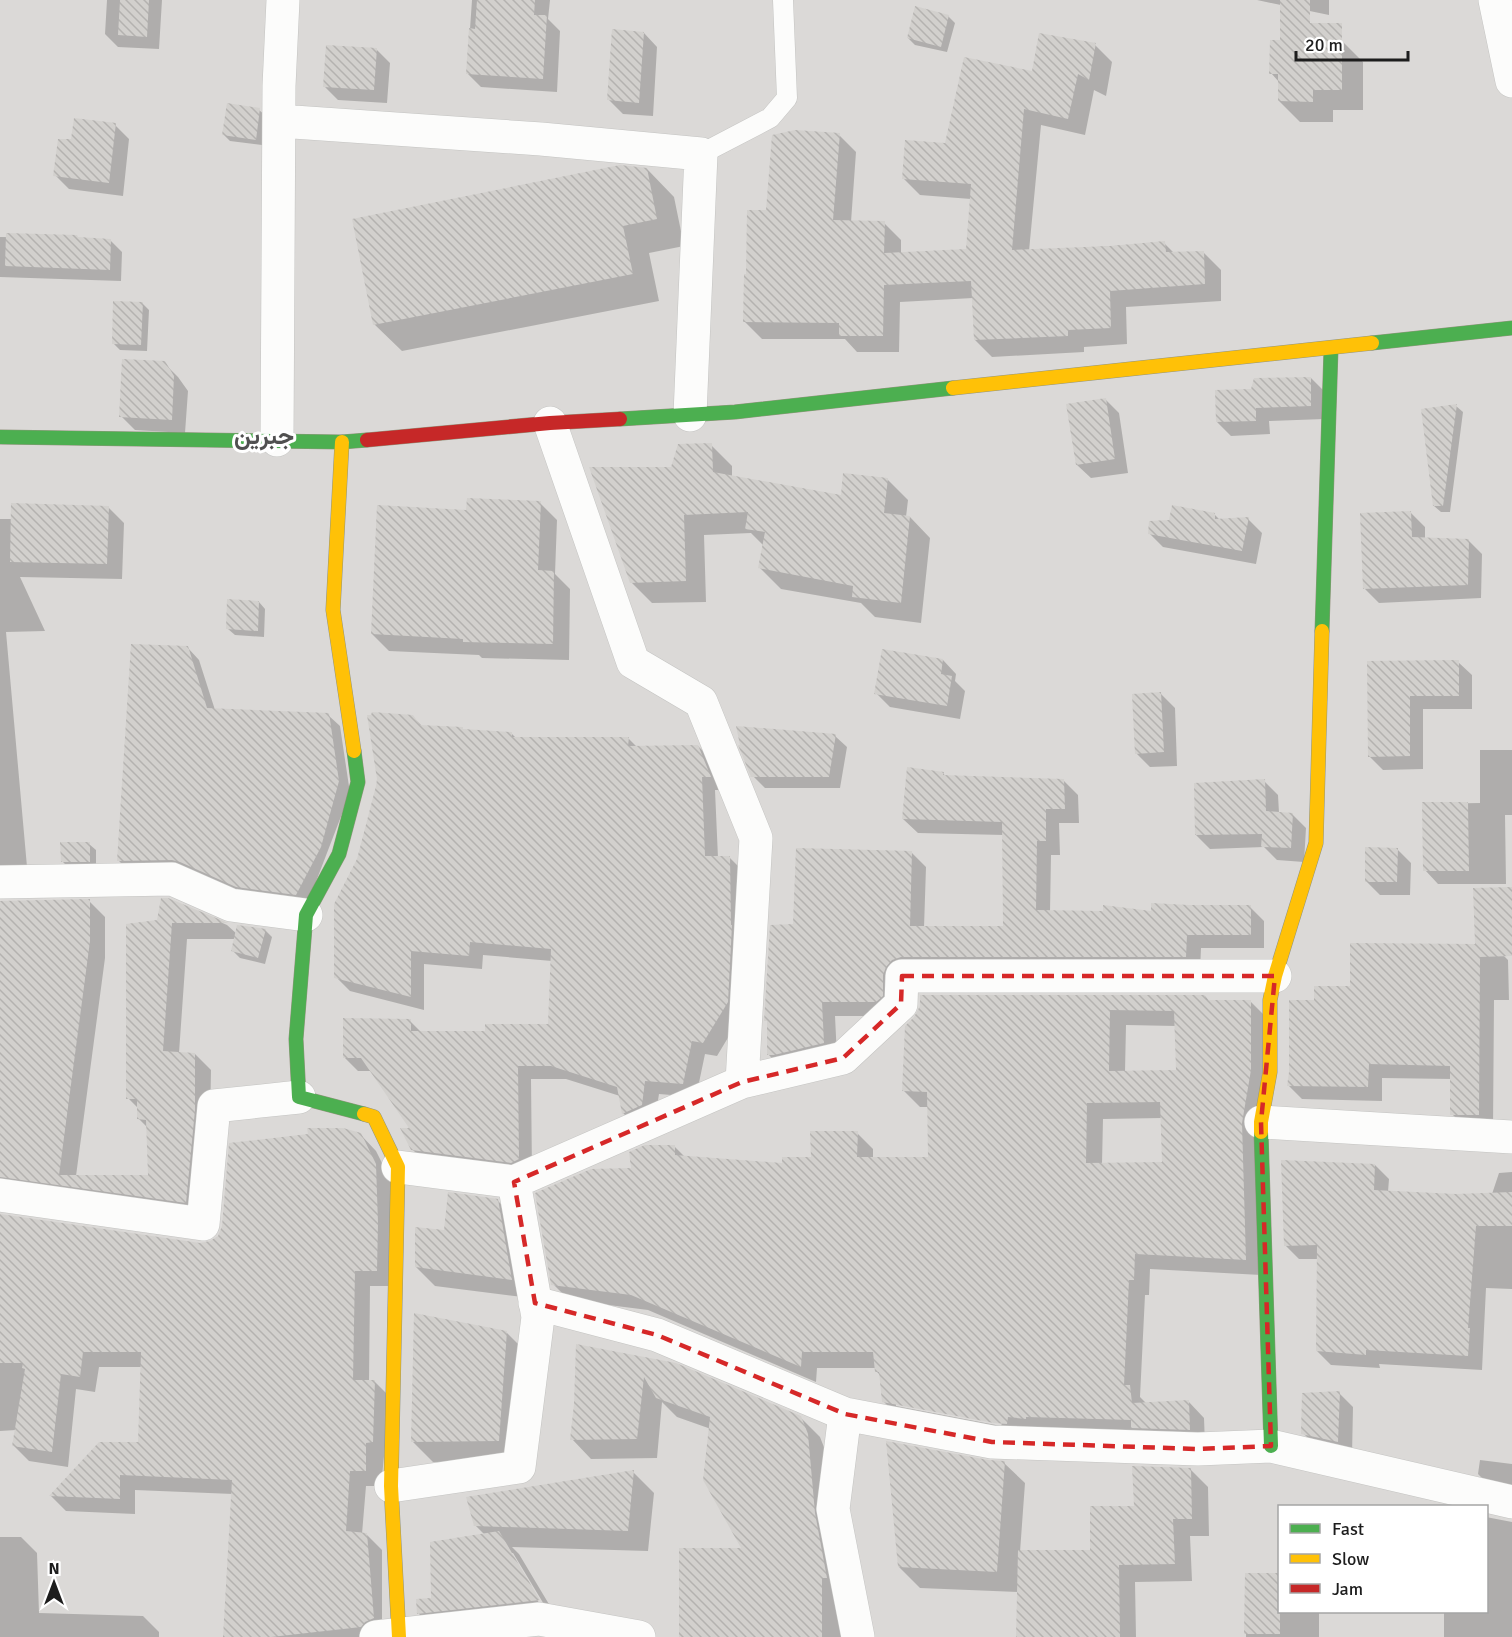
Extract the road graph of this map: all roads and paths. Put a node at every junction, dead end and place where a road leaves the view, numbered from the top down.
1 (283, 0) edge
2 (783, 0) edge
3 (1495, 0) edge
4 (1512, 81) edge
5 (279, 122) junction
6 (701, 154) junction
7 (1512, 328) edge
8 (1331, 349) junction
9 (690, 415) junction
10 (550, 423) junction
11 (0, 436) edge
12 (278, 440) junction
13 (342, 442) junction
14 (0, 882) edge
15 (306, 915) junction
16 (1275, 976) junction
17 (742, 1082) junction
18 (299, 1097) junction
19 (1261, 1122) junction
20 (1512, 1137) edge
21 (398, 1167) junction
22 (514, 1182) junction
23 (0, 1195) edge
24 (536, 1303) junction
25 (845, 1414) junction
26 (1271, 1446) junction
27 (391, 1486) junction
28 (1512, 1502) edge
29 (391, 1636) edge
30 (639, 1637) edge
31 (858, 1637) edge

1 - 5 street
2 - 6 lane
3 - 4 street
5 - 6 street
5 - 12 street
6 - 9 street
7 - 8 street
8 - 9 street
8 - 16 street
9 - 10 street
10 - 13 street
10 - 17 street
11 - 12 street
12 - 13 street
13 - 15 street
14 - 15 street
15 - 18 street
16 - 17 street
16 - 19 street
17 - 22 street
18 - 21 street
18 - 23 street
19 - 20 street
19 - 26 street
21 - 22 street
21 - 27 street
22 - 24 street
24 - 25 street
24 - 27 street
25 - 26 street
25 - 31 street
26 - 28 street
27 - 29 street
29 - 30 street

